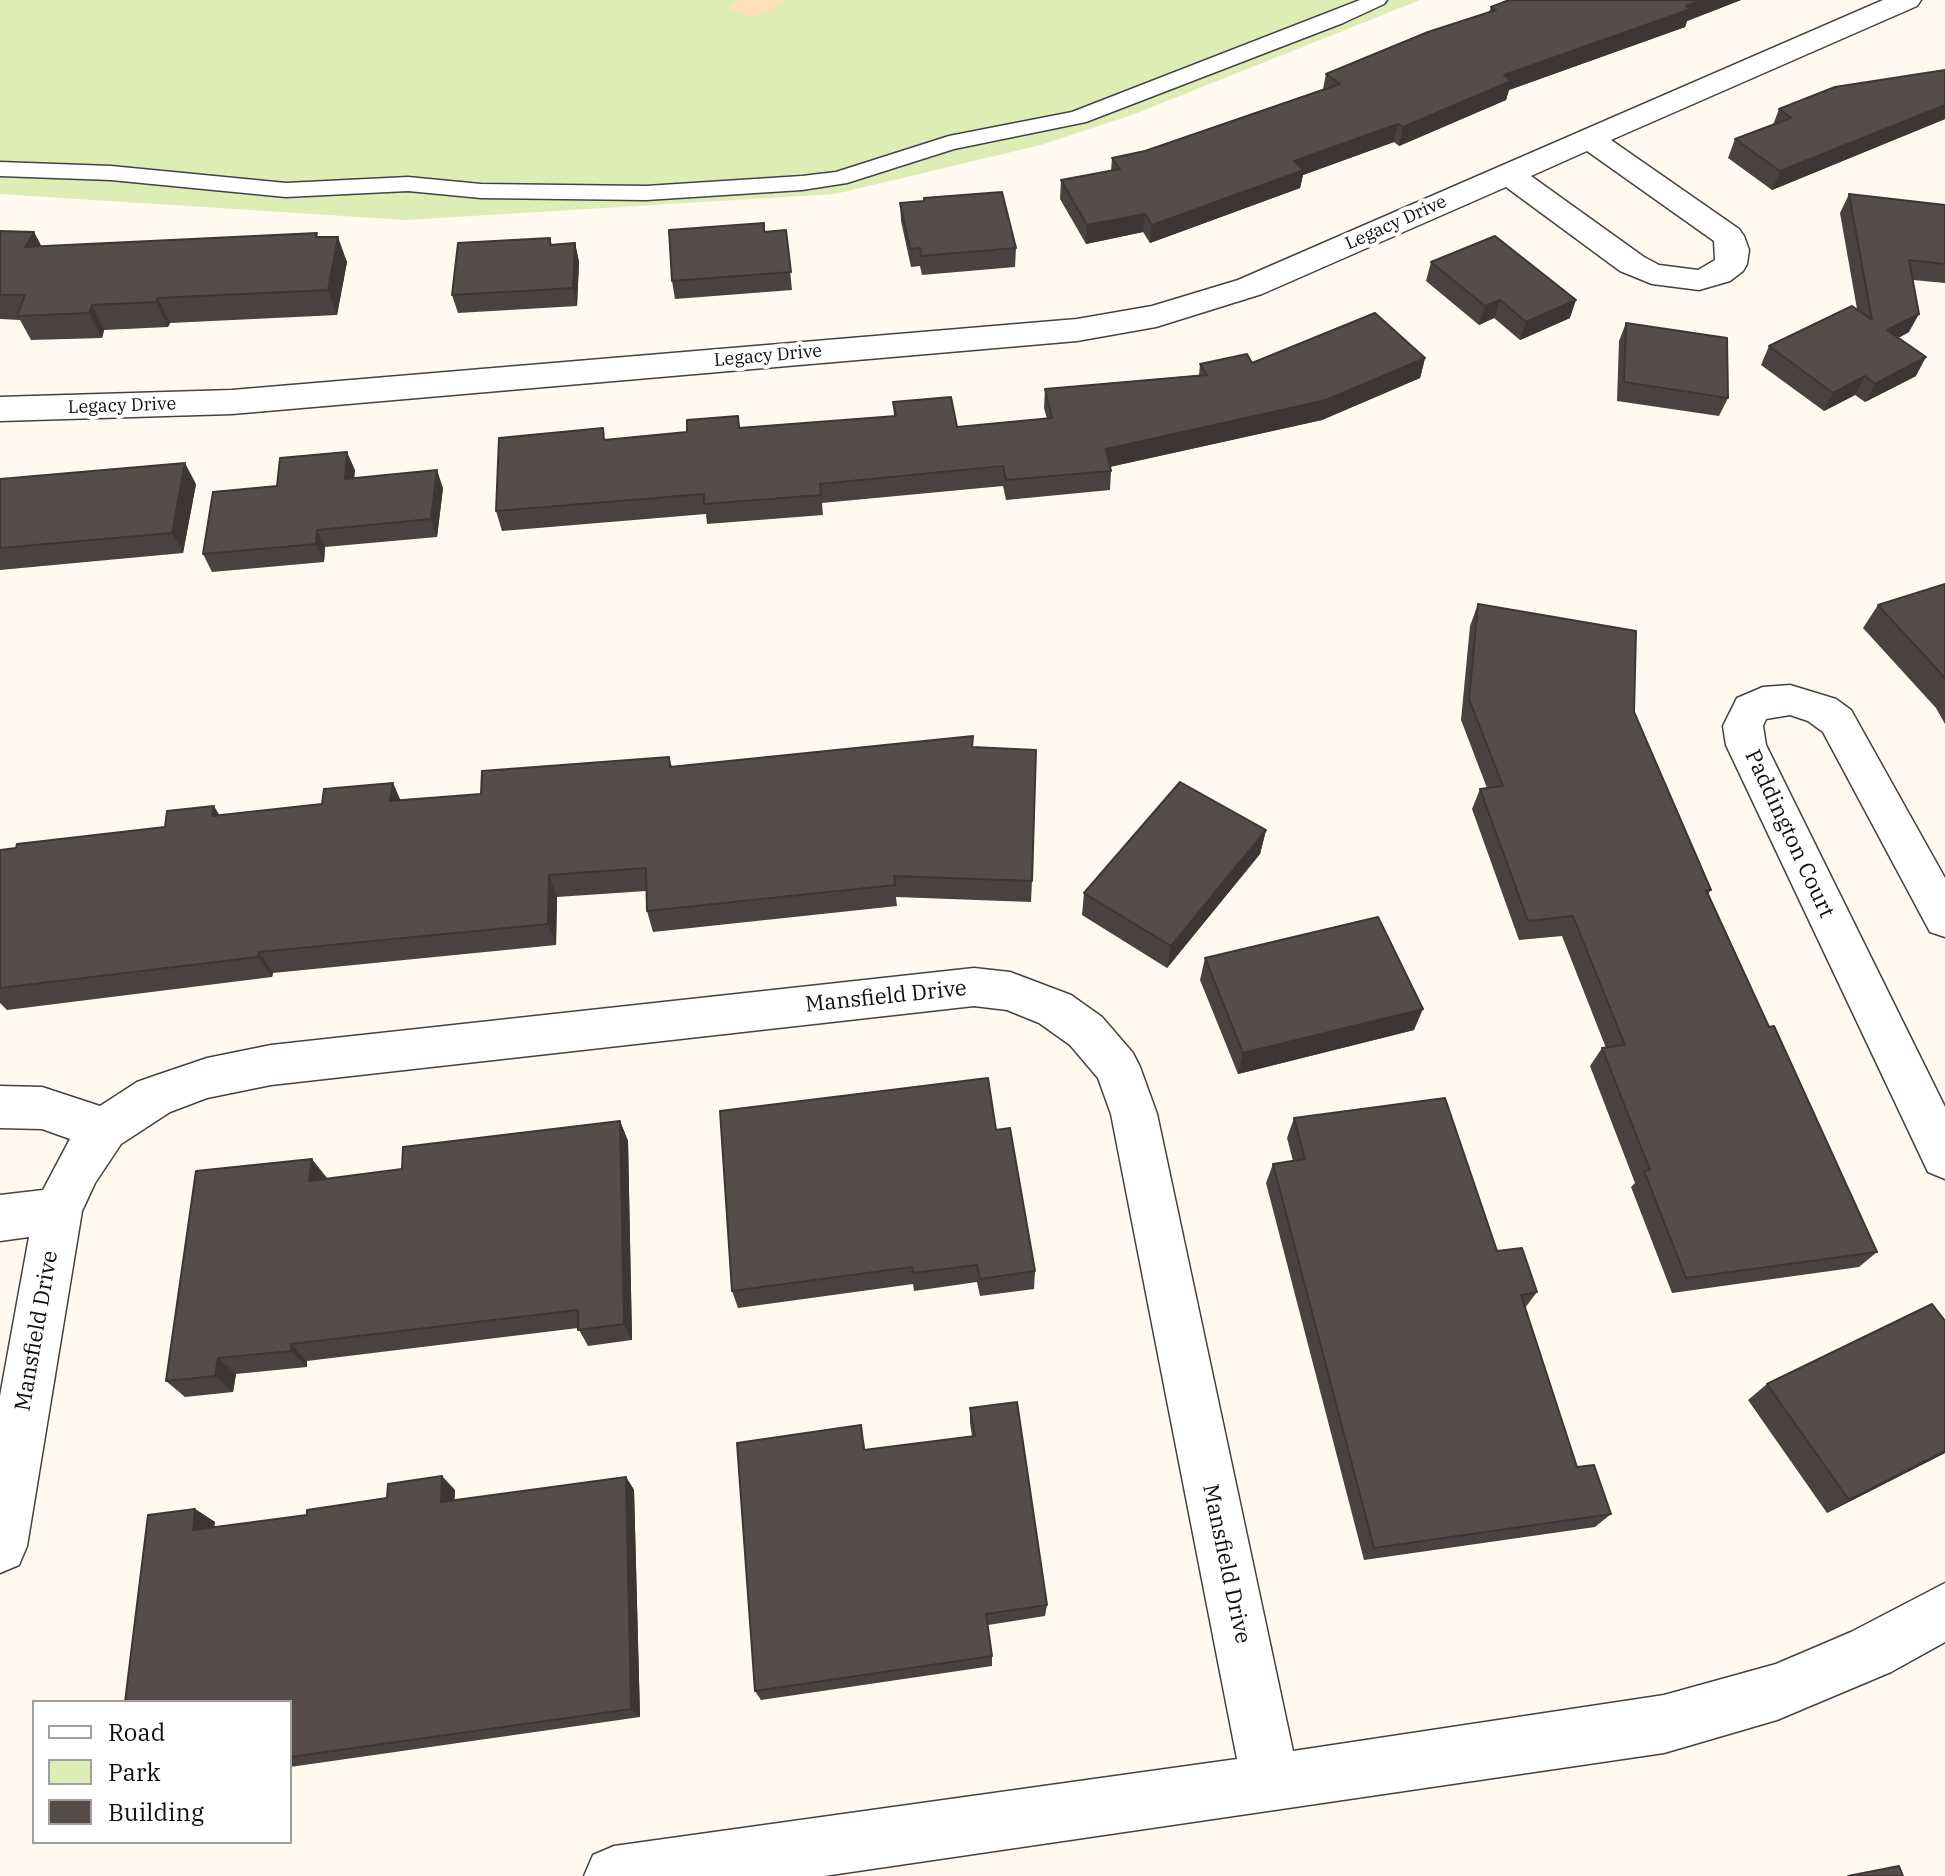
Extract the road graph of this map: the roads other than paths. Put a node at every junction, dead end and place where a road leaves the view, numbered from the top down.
1 (1377, 0) edge
2 (1907, 0) edge
3 (1589, 139) junction
4 (0, 169) edge
5 (1509, 174) junction
6 (0, 409) edge
7 (1945, 919) edge
8 (0, 1107) edge
9 (104, 1129) junction
10 (1945, 1157) edge
11 (58, 1210) junction
12 (0, 1218) edge
13 (0, 1546) edge
14 (1945, 1611) edge
15 (1271, 1783) junction
16 (614, 1876) edge

1 - 4 lane
2 - 3 street, Legacy Drive
3 - 5 street, Legacy Drive
3 - 5 street
5 - 6 street, Legacy Drive
7 - 10 street, Paddington Court
8 - 9 street
9 - 11 street, Mansfield Drive
9 - 15 street, Mansfield Drive
11 - 12 street
11 - 13 street, Mansfield Drive
14 - 15 street
15 - 16 street

